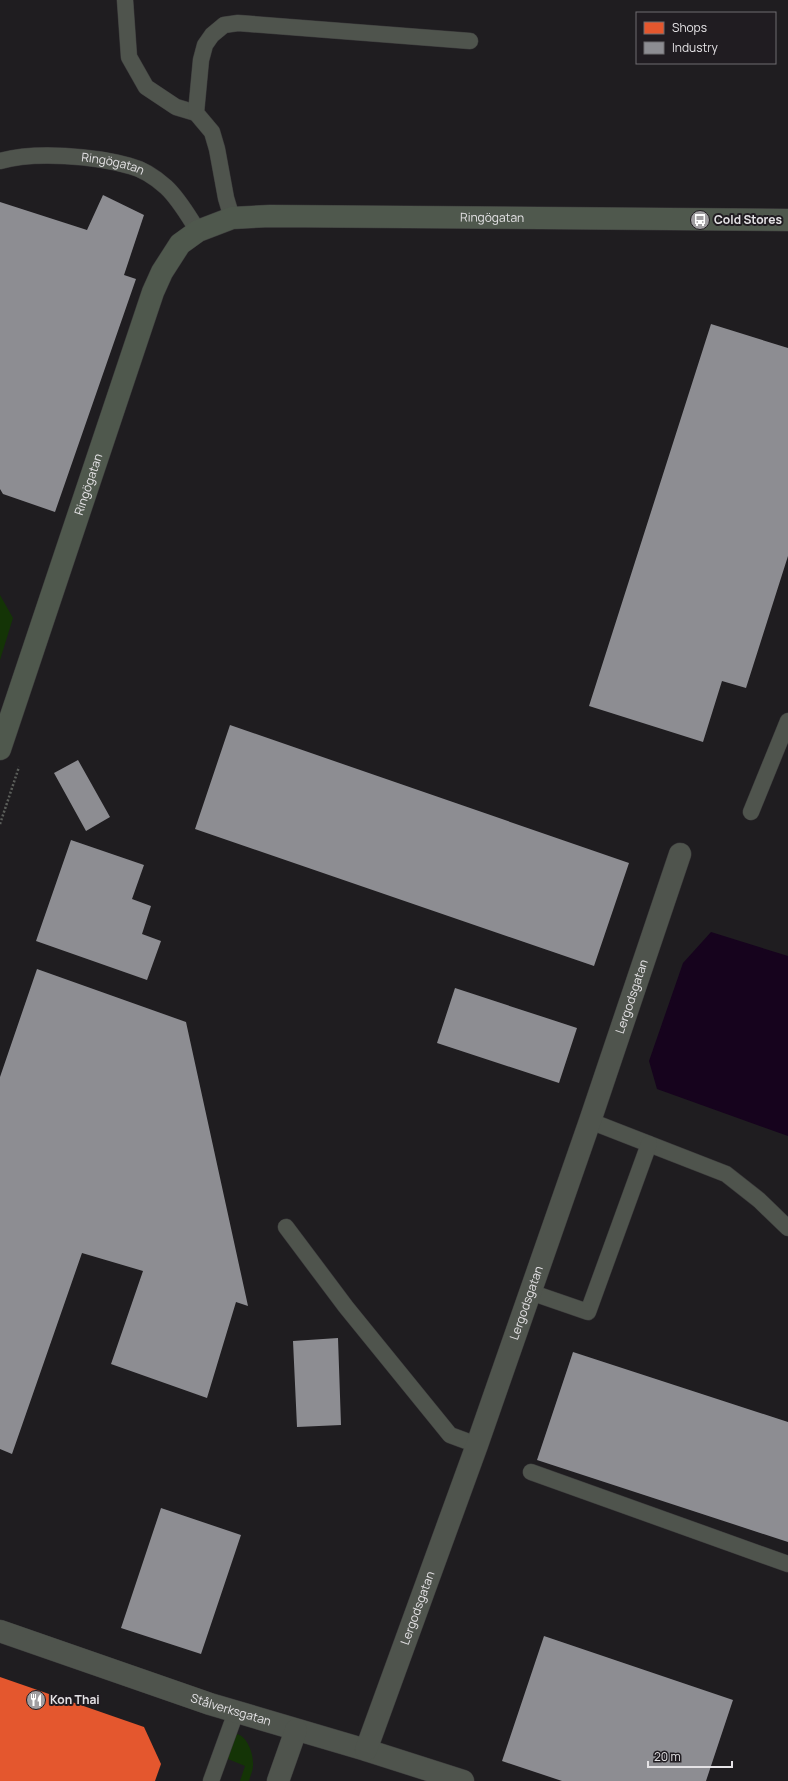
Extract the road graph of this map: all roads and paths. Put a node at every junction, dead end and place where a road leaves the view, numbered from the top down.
1 (125, 0) edge
2 (470, 41) dead end
3 (196, 113) junction
4 (0, 161) edge
5 (232, 218) junction
6 (788, 220) edge
7 (198, 231) junction
8 (788, 721) edge
9 (0, 749) edge
10 (20, 764) dead end
11 (751, 812) dead end
12 (0, 824) edge
13 (680, 854) dead end
14 (590, 1121) junction
15 (648, 1144) junction
16 (286, 1227) dead end
17 (788, 1228) edge
18 (530, 1292) junction
19 (477, 1445) junction
20 (531, 1472) dead end
21 (788, 1564) edge
22 (0, 1631) edge
23 (236, 1712) junction
24 (296, 1730) junction
25 (366, 1750) junction
26 (212, 1781) edge
27 (278, 1781) edge
28 (463, 1781) edge

1 - 3 lane
2 - 3 lane
3 - 5 lane
4 - 7 lane, Ringögatan
5 - 6 street, Ringögatan
5 - 7 street, Ringögatan
7 - 9 street, Ringögatan
8 - 11 lane
10 - 12 path
13 - 14 street, Lergodsgatan
14 - 15 lane
14 - 18 street, Lergodsgatan
15 - 17 lane
15 - 18 lane
16 - 19 lane
18 - 19 street, Lergodsgatan
19 - 25 street, Lergodsgatan
20 - 21 lane
22 - 23 street, Stålverksgatan
23 - 24 street, Stålverksgatan
23 - 26 lane
24 - 25 street, Stålverksgatan
24 - 27 street
25 - 28 street, Stålverksgatan

